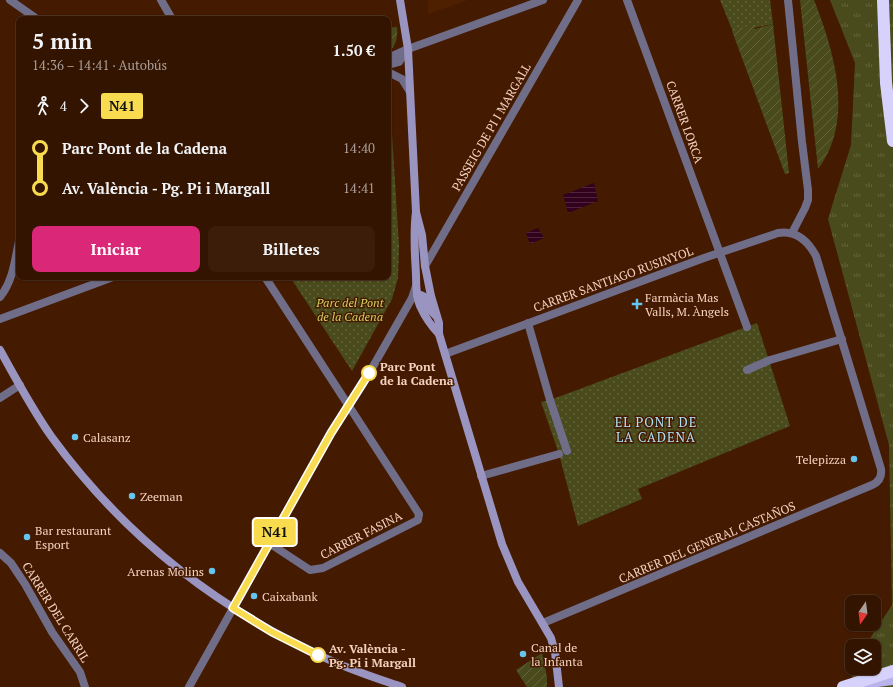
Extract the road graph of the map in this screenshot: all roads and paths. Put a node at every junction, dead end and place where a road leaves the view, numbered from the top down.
1 (10, 0) edge
2 (161, 0) edge
3 (400, 0) edge
4 (543, 0) edge
5 (578, 0) edge
6 (627, 0) edge
7 (788, 0) edge
8 (884, 0) edge
9 (33, 16) edge
10 (170, 16) edge
11 (408, 49) junction
12 (391, 57) edge
13 (893, 58) edge
14 (391, 64) edge
15 (391, 74) edge
16 (410, 92) junction
17 (893, 141) edge
18 (416, 212) junction
19 (792, 233) junction
20 (720, 253) junction
21 (16, 255) edge
22 (425, 266) junction
23 (105, 280) edge
24 (267, 280) edge
25 (414, 296) junction
26 (0, 297) edge
27 (437, 316) junction
28 (0, 319) edge
29 (528, 323) junction
30 (747, 327) dead end
31 (439, 334) junction
32 (842, 339) junction
33 (0, 350) edge
34 (445, 354) junction
35 (747, 370) dead end
36 (20, 385) junction
37 (0, 398) edge
38 (349, 405) junction
39 (481, 476) junction
40 (269, 543) junction
41 (0, 553) edge
42 (233, 608) junction
43 (543, 623) junction
44 (893, 671) edge
45 (893, 680) edge
46 (85, 687) edge
47 (189, 687) edge
48 (402, 687) edge
49 (559, 687) edge
50 (844, 687) edge

1 - 9 street
2 - 10 street
3 - 11 street
4 - 11 street
5 - 22 street, PASSEIG DE PI I MARGALL
6 - 20 street, CARRER LORCA
7 - 19 street
8 - 13 highway
8 - 17 highway
11 - 12 street
11 - 14 street
11 - 16 street
15 - 16 street
16 - 18 street
18 - 22 street
18 - 25 street
19 - 20 street, CARRER SANTIAGO RUSINYOL
19 - 32 street
20 - 29 street, CARRER SANTIAGO RUSINYOL
20 - 30 street, CARRER LORCA
21 - 26 street
22 - 27 street
23 - 28 street
24 - 38 street
25 - 27 street
25 - 31 street
25 - 38 street
27 - 31 street
29 - 34 street, CARRER SANTIAGO RUSINYOL
29 - 39 street
31 - 34 street
32 - 35 street
32 - 43 street, CARRER DEL GENERAL CASTAÑOS
33 - 36 street
34 - 39 street
36 - 37 street
36 - 42 street
38 - 40 street
38 - 40 street, CARRER FASINA
39 - 43 street
40 - 42 street
41 - 46 street, CARRER DEL CARRIL
42 - 47 street
42 - 48 street
43 - 49 street
44 - 50 highway
45 - 50 main road

